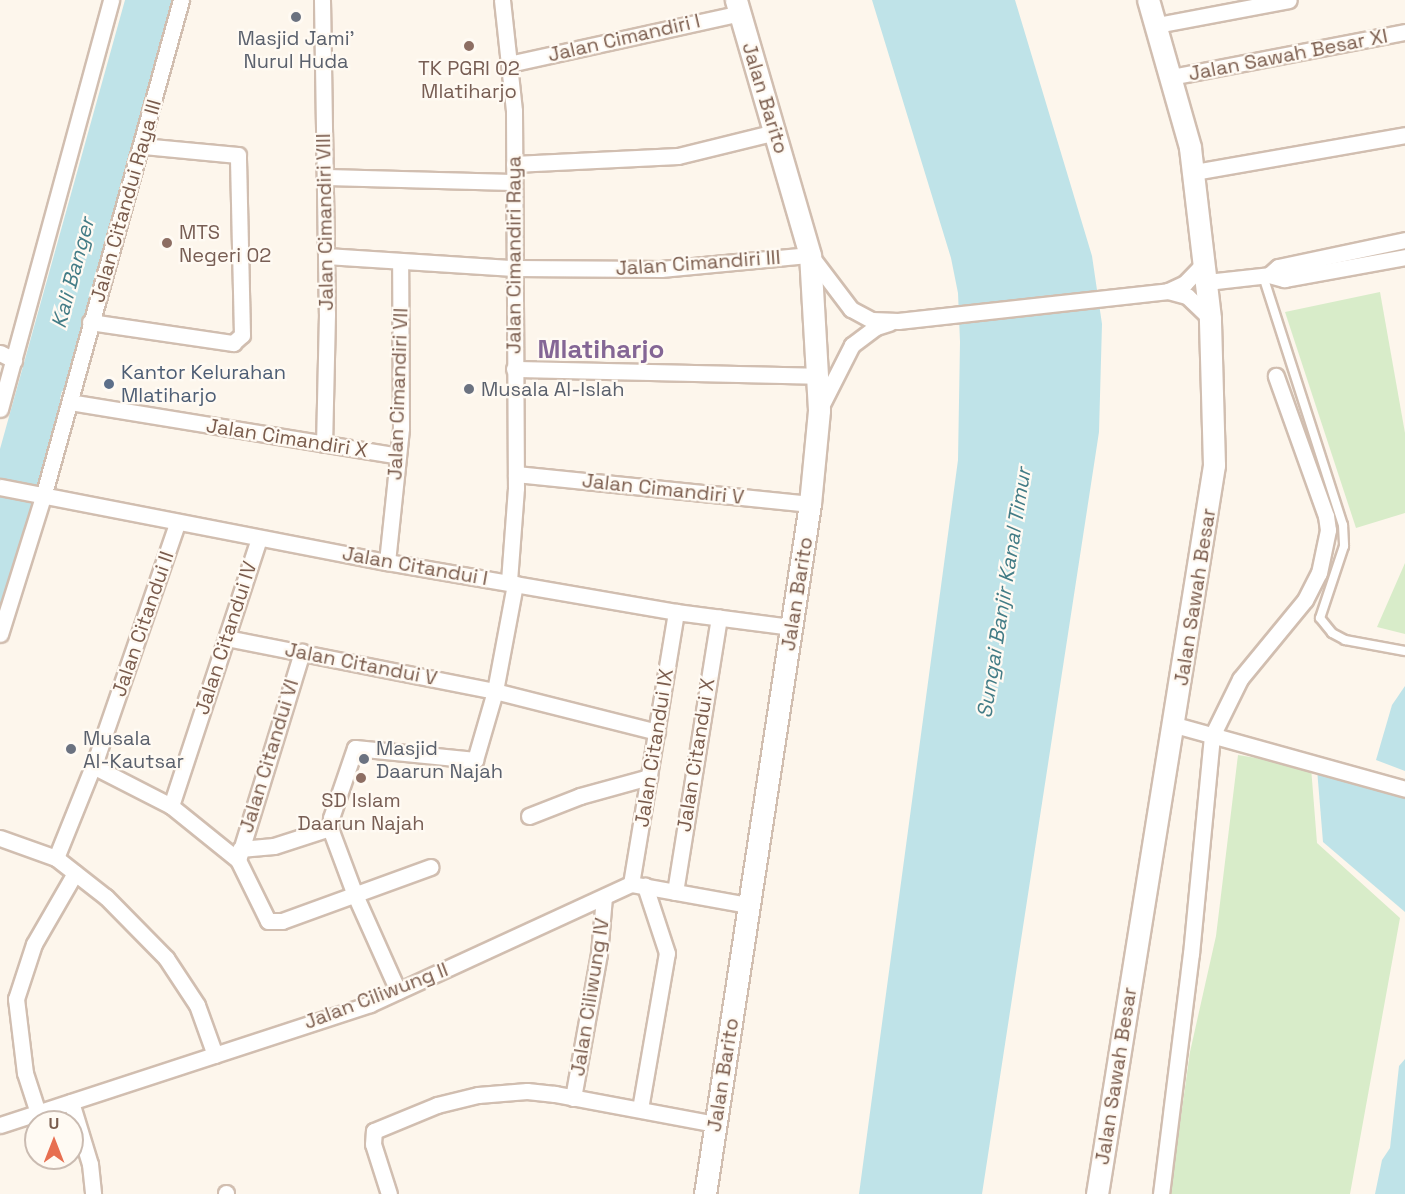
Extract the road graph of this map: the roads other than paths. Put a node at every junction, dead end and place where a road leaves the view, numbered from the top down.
1 (111, 0) edge
2 (181, 0) edge
3 (322, 0) edge
4 (502, 0) edge
5 (1148, 0) edge
6 (1289, 0) edge
7 (738, 6) edge
8 (1156, 25) junction
9 (1405, 32) edge
10 (509, 64) junction
11 (1171, 77) junction
12 (776, 132) junction
13 (1405, 135) edge
14 (143, 146) junction
15 (513, 164) junction
16 (1194, 172) junction
17 (325, 177) junction
18 (513, 182) junction
19 (1405, 240) edge
20 (810, 255) junction
21 (326, 256) junction
22 (1405, 257) edge
23 (400, 261) junction
24 (513, 267) junction
25 (1206, 272) junction
26 (1266, 275) junction
27 (1168, 291) junction
28 (1210, 318) junction
29 (898, 321) junction
30 (90, 322) junction
31 (7, 356) edge
32 (514, 369) junction
33 (819, 376) junction
34 (1276, 376) dead end
35 (70, 402) junction
36 (0, 410) edge
37 (819, 410) junction
38 (324, 444) junction
39 (398, 456) junction
40 (516, 474) junction
41 (0, 487) edge
42 (41, 496) junction
43 (810, 504) junction
44 (177, 524) junction
45 (259, 539) junction
46 (387, 562) junction
47 (512, 583) junction
48 (676, 612) junction
49 (719, 618) junction
50 (792, 627) junction
51 (0, 634) edge
52 (227, 638) junction
53 (1405, 651) edge
54 (302, 652) junction
55 (495, 691) junction
56 (1175, 725) junction
57 (657, 732) junction
58 (1212, 735) junction
59 (93, 766) junction
60 (649, 777) junction
61 (1405, 789) edge
62 (171, 806) junction
63 (530, 816) dead end
64 (330, 828) junction
65 (0, 838) edge
66 (239, 854) junction
67 (56, 858) junction
68 (430, 867) dead end
69 (75, 873) junction
70 (638, 885) junction
71 (675, 891) junction
72 (355, 895) junction
73 (604, 897) junction
74 (748, 905) junction
75 (398, 991) junction
76 (215, 1055) junction
77 (573, 1098) junction
78 (70, 1102) junction
79 (640, 1109) junction
80 (37, 1110) edge
81 (47, 1110) edge
82 (24, 1117) edge
83 (715, 1124) junction
84 (0, 1125) edge
85 (93, 1194) edge
86 (389, 1194) edge
87 (705, 1194) edge
88 (1096, 1194) edge
89 (1161, 1194) edge

1 - 31 street
2 - 14 street, Jalan Citandui Raya III
3 - 17 street, Jalan Cimandiri VIII
4 - 10 street, Jalan Cimandiri Raya
5 - 8 street, Jalan Sawah Besar
6 - 8 street
7 - 10 street, Jalan Cimandiri I
7 - 12 street, Jalan Barito
8 - 11 street, Jalan Sawah Besar
9 - 11 street, Jalan Sawah Besar XI
10 - 15 street, Jalan Cimandiri Raya
11 - 16 street, Jalan Sawah Besar
12 - 15 street
12 - 20 street, Jalan Barito
13 - 16 street
14 - 30 street, Jalan Citandui Raya III
14 - 30 street
15 - 18 street, Jalan Cimandiri Raya
16 - 25 street, Jalan Sawah Besar
17 - 18 street
17 - 21 street, Jalan Cimandiri VIII
18 - 24 street, Jalan Cimandiri Raya
19 - 26 street
20 - 24 street, Jalan Cimandiri III
20 - 29 street
20 - 33 street, Jalan Barito
21 - 23 street, Jalan Cimandiri III
21 - 38 street, Jalan Cimandiri VIII
22 - 26 street
23 - 24 street, Jalan Cimandiri III
23 - 39 street, Jalan Cimandiri VII
24 - 32 street, Jalan Cimandiri Raya
25 - 26 street
25 - 27 street
25 - 28 street, Jalan Sawah Besar
26 - 53 lane
27 - 28 street
27 - 29 street
28 - 56 street, Jalan Sawah Besar
29 - 37 street
30 - 35 street, Jalan Citandui Raya III
31 - 36 street
32 - 33 street
32 - 40 street, Jalan Cimandiri Raya
33 - 37 street, Jalan Barito
34 - 58 street
35 - 38 street, Jalan Cimandiri X
35 - 42 street, Jalan Citandui Raya III
37 - 43 street, Jalan Barito
38 - 39 street, Jalan Cimandiri X
39 - 46 street, Jalan Cimandiri VII
40 - 43 street, Jalan Cimandiri V
40 - 47 street, Jalan Cimandiri Raya
41 - 42 street, Jalan Citandui I
42 - 44 street, Jalan Citandui I
42 - 51 street, Jalan Citandui Raya III
43 - 50 street, Jalan Barito
44 - 45 street, Jalan Citandui I
44 - 59 street, Jalan Citandui II
45 - 46 street, Jalan Citandui I
45 - 52 street, Jalan Citandui IV
46 - 47 street, Jalan Citandui I
47 - 48 street, Jalan Citandui I
47 - 55 street, Jalan Cimandiri Raya
48 - 49 street, Jalan Citandui I
48 - 57 street, Jalan Citandui IX
49 - 50 street, Jalan Citandui I
49 - 71 street, Jalan Citandui X
50 - 74 street, Jalan Barito
52 - 54 street, Jalan Citandui V
52 - 62 street, Jalan Citandui IV
54 - 55 street, Jalan Citandui V
54 - 66 street, Jalan Citandui VI
55 - 57 street, Jalan Citandui V
55 - 64 street, Jalan Cimandiri Raya
56 - 58 street
56 - 88 street, Jalan Sawah Besar
57 - 60 street, Jalan Citandui IX
58 - 61 street
58 - 89 street
59 - 62 street
59 - 67 street, Jalan Citandui II
60 - 63 street
60 - 70 street, Jalan Citandui IX
62 - 66 street
64 - 66 street
64 - 72 street
65 - 67 street
66 - 72 street
67 - 69 street
68 - 72 street
69 - 76 street
69 - 80 street
70 - 71 street
70 - 73 street, Jalan Ciliwung II
70 - 79 street
71 - 74 street
72 - 75 street
73 - 75 street, Jalan Ciliwung II
73 - 77 street, Jalan Ciliwung IV
74 - 83 street, Jalan Barito
75 - 76 street, Jalan Ciliwung II
76 - 78 street, Jalan Ciliwung II
77 - 79 street
77 - 86 street
78 - 81 street, Jalan Ciliwung II
78 - 85 street
79 - 83 street
82 - 84 street, Jalan Ciliwung II
83 - 87 street, Jalan Barito

